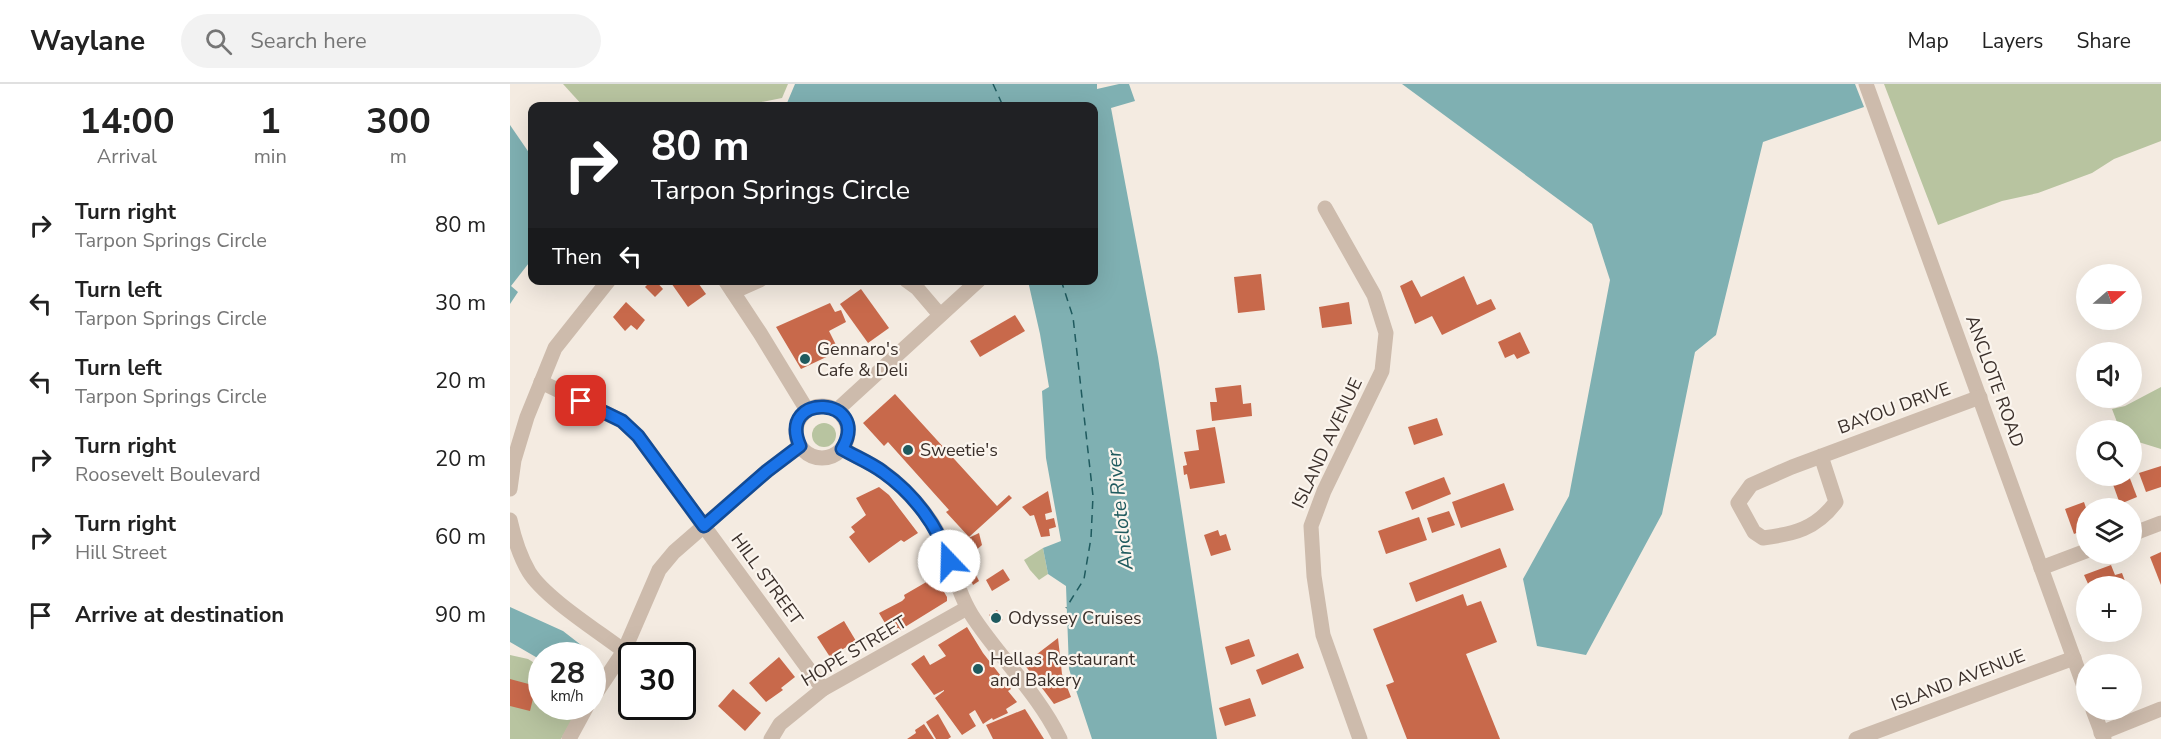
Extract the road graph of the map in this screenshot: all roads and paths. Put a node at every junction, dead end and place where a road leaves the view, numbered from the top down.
1 (1866, 84) edge
2 (1325, 208) dead end
3 (605, 285) edge
4 (913, 285) edge
5 (974, 285) edge
6 (729, 286) edge
7 (940, 315) junction
8 (541, 382) junction
9 (1980, 397) junction
10 (837, 410) junction
11 (807, 411) junction
12 (800, 446) junction
13 (842, 449) junction
14 (1821, 456) junction
15 (510, 489) edge
16 (510, 520) edge
17 (2161, 523) edge
18 (704, 526) junction
19 (2142, 530) edge
20 (2076, 555) edge
21 (2041, 568) junction
22 (967, 608) junction
23 (628, 642) edge
24 (618, 646) edge
25 (2074, 658) junction
26 (618, 660) edge
27 (2076, 664) edge
28 (606, 678) edge
29 (823, 689) junction
30 (2161, 710) edge
31 (579, 720) edge
32 (2096, 720) edge
33 (1899, 724) junction
34 (2102, 736) edge
35 (569, 739) edge
36 (771, 739) edge
37 (1060, 739) edge
38 (1360, 739) edge
39 (1856, 739) edge
40 (1904, 739) edge

1 - 9 street, ANCLOTE ROAD
2 - 38 street, ISLAND AVENUE
3 - 8 street
4 - 7 street
5 - 7 street
6 - 11 street
7 - 10 street
8 - 15 street
8 - 18 street, HILL STREET
9 - 14 street, BAYOU DRIVE
9 - 21 street, ANCLOTE ROAD
10 - 11 street
10 - 13 street
11 - 12 street
12 - 13 street
12 - 18 street
13 - 22 street
14 - 14 street, BAYOU DRIVE
16 - 24 street
17 - 19 street
18 - 23 street
18 - 29 street, HILL STREET
20 - 21 street
21 - 25 street, ANCLOTE ROAD
22 - 29 street, HOPE STREET
22 - 37 street
25 - 27 street, ANCLOTE ROAD
25 - 33 street, ISLAND AVENUE
26 - 28 street
29 - 36 street, HOPE STREET
30 - 34 street
31 - 35 street
32 - 34 street
33 - 39 street, ISLAND AVENUE
33 - 40 street

